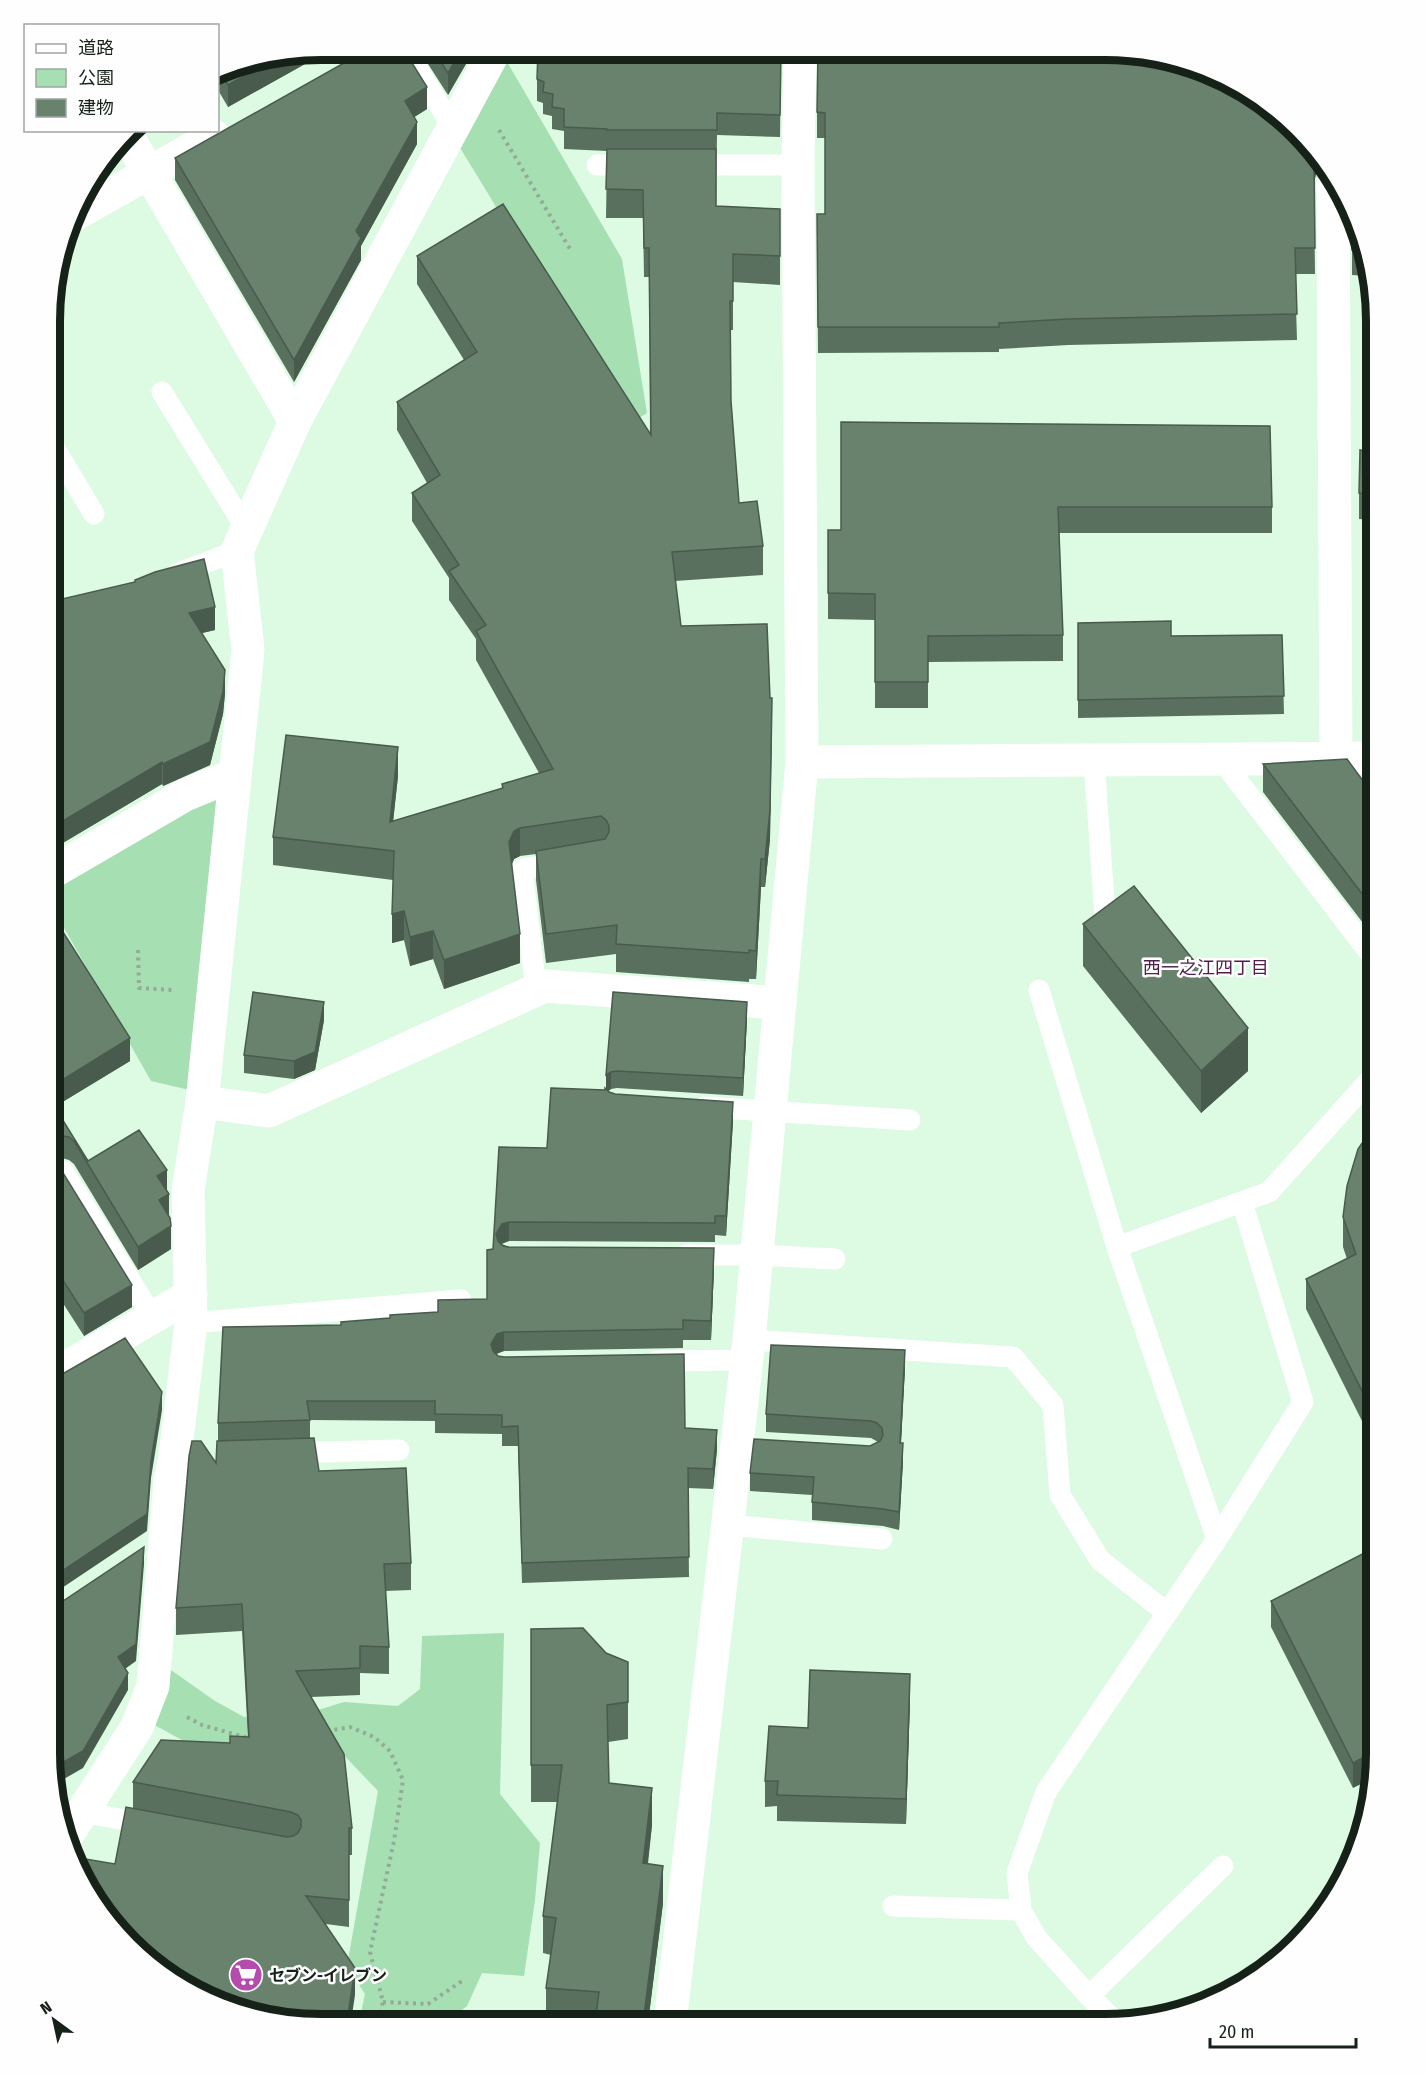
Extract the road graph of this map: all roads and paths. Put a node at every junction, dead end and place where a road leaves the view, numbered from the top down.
1 (412, 60) edge
2 (490, 60) edge
3 (800, 60) edge
4 (475, 88) junction
5 (242, 120) edge
6 (453, 128) junction
7 (131, 143) edge
8 (597, 165) dead end
9 (798, 165) junction
10 (148, 173) junction
11 (1334, 197) edge
12 (86, 208) edge
13 (570, 249) dead end
14 (162, 392) dead end
15 (295, 421) junction
16 (60, 457) edge
17 (94, 514) dead end
18 (242, 541) junction
19 (155, 582) edge
20 (1336, 758) junction
21 (1366, 758) edge
22 (1221, 759) junction
23 (1094, 760) junction
24 (802, 762) junction
25 (234, 775) junction
26 (586, 859) edge
27 (60, 868) edge
28 (1105, 915) edge
29 (1366, 948) edge
30 (138, 950) dead end
31 (536, 990) junction
32 (1038, 990) dead end
33 (212, 992) junction
34 (780, 1003) junction
35 (1366, 1084) edge
36 (202, 1102) junction
37 (687, 1106) edge
38 (770, 1111) junction
39 (910, 1120) dead end
40 (63, 1171) edge
41 (1242, 1203) junction
42 (1117, 1247) junction
43 (662, 1255) edge
44 (757, 1255) junction
45 (835, 1259) dead end
46 (461, 1300) edge
47 (191, 1309) junction
48 (152, 1316) junction
49 (748, 1350) junction
50 (643, 1362) edge
51 (60, 1371) edge
52 (399, 1450) dead end
53 (268, 1454) edge
54 (728, 1525) junction
55 (882, 1539) dead end
56 (1217, 1539) junction
57 (1167, 1613) junction
58 (149, 1694) junction
59 (317, 1732) edge
60 (252, 1739) edge
61 (75, 1823) edge
62 (175, 1830) edge
63 (1223, 1866) dead end
64 (894, 1905) dead end
65 (1021, 1910) junction
66 (462, 1981) dead end
67 (1089, 1996) junction
68 (382, 2002) junction
69 (380, 2014) edge
70 (671, 2014) edge
71 (1108, 2014) edge

1 - 6 lane
2 - 4 street
3 - 9 street
4 - 6 street
4 - 13 path
5 - 10 street
6 - 15 street
7 - 10 street
8 - 9 lane
9 - 24 street
10 - 12 street
10 - 15 street
11 - 20 street
14 - 18 lane
15 - 18 street
16 - 17 lane
18 - 19 lane
18 - 25 street
20 - 21 street
20 - 22 street
22 - 23 street
22 - 29 lane
23 - 24 street
23 - 28 lane
24 - 34 street
25 - 27 street
25 - 33 street
26 - 31 lane
30 - 33 path
31 - 34 street
31 - 36 street
32 - 42 lane
33 - 36 street
34 - 38 street
35 - 41 lane
36 - 47 street
37 - 38 lane
38 - 39 lane
38 - 44 street
40 - 48 lane
41 - 42 lane
41 - 56 lane
42 - 56 lane
43 - 44 lane
44 - 45 lane
44 - 49 street
46 - 47 lane
47 - 48 street
47 - 58 street
48 - 51 street
49 - 50 lane
49 - 54 street
49 - 57 lane
52 - 53 lane
54 - 55 lane
54 - 70 street
56 - 57 lane
57 - 65 lane
58 - 60 path
58 - 61 street
59 - 68 path
61 - 62 lane
63 - 67 lane
64 - 65 lane
65 - 67 lane
66 - 68 path
67 - 71 lane
68 - 69 path

